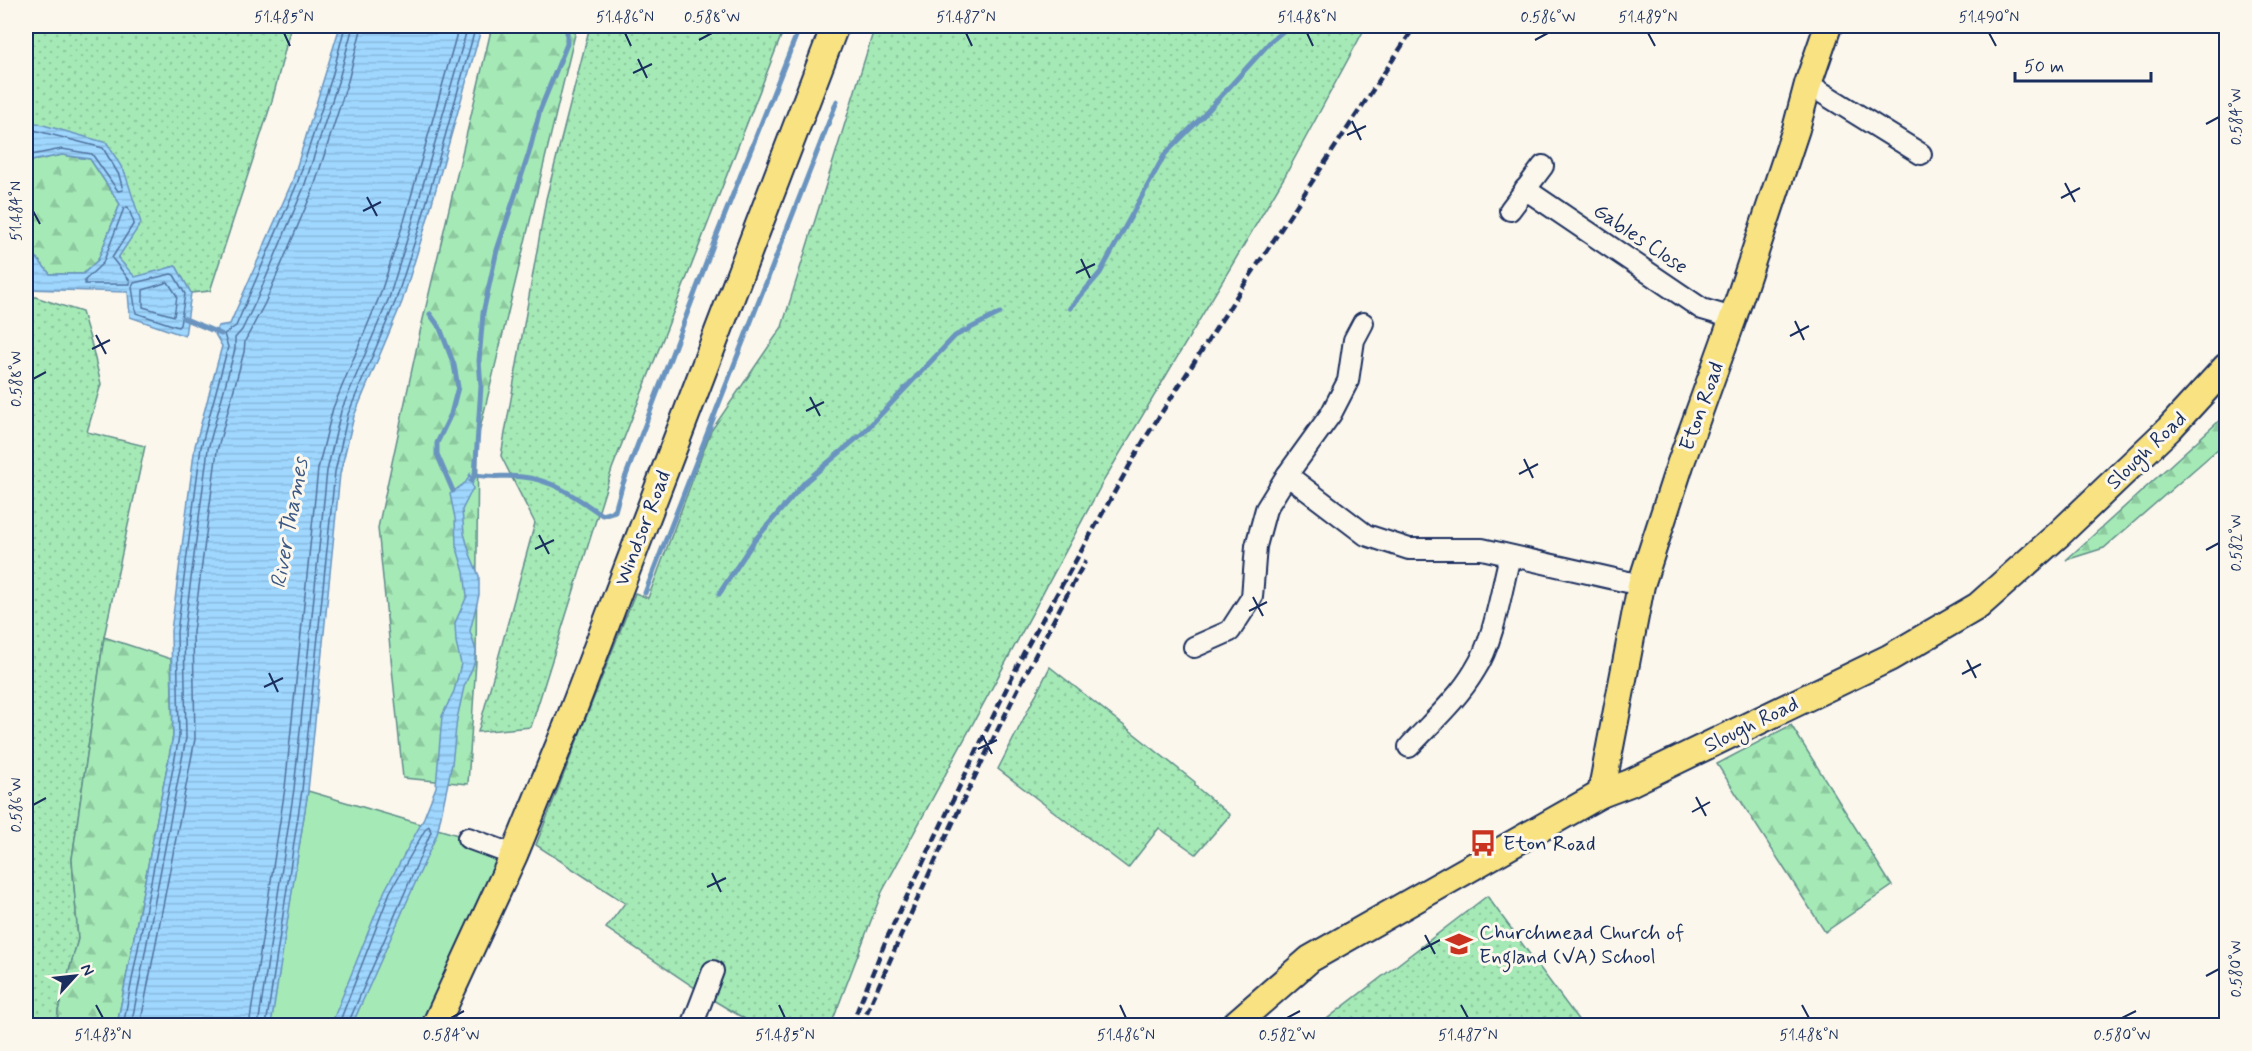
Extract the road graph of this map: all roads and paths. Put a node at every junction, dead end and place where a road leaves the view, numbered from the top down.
1 (836, 26) edge
2 (1828, 26) edge
3 (1808, 84) junction
4 (1921, 154) dead end
5 (1543, 166) dead end
6 (1525, 189) junction
7 (1510, 210) dead end
8 (1733, 318) junction
9 (1363, 322) dead end
10 (2226, 367) edge
11 (1287, 475) junction
12 (1510, 556) junction
13 (1641, 585) junction
14 (1194, 647) dead end
15 (1409, 747) dead end
16 (1601, 794) junction
17 (468, 838) dead end
18 (514, 855) junction
19 (713, 971) dead end
20 (435, 1026) edge
21 (692, 1026) edge
22 (1233, 1026) edge

1 - 18 main road, Windsor Road
2 - 3 main road, Eton Road
3 - 4 street
3 - 8 main road, Eton Road
5 - 6 street
6 - 7 street
6 - 8 street, Gables Close
8 - 13 main road, Eton Road
9 - 11 street
10 - 16 main road, Slough Road
11 - 12 street
11 - 14 street
12 - 13 street
12 - 15 street
13 - 16 main road, Eton Road
16 - 22 main road, Slough Road
17 - 18 street
18 - 20 main road, Windsor Road
19 - 21 street

